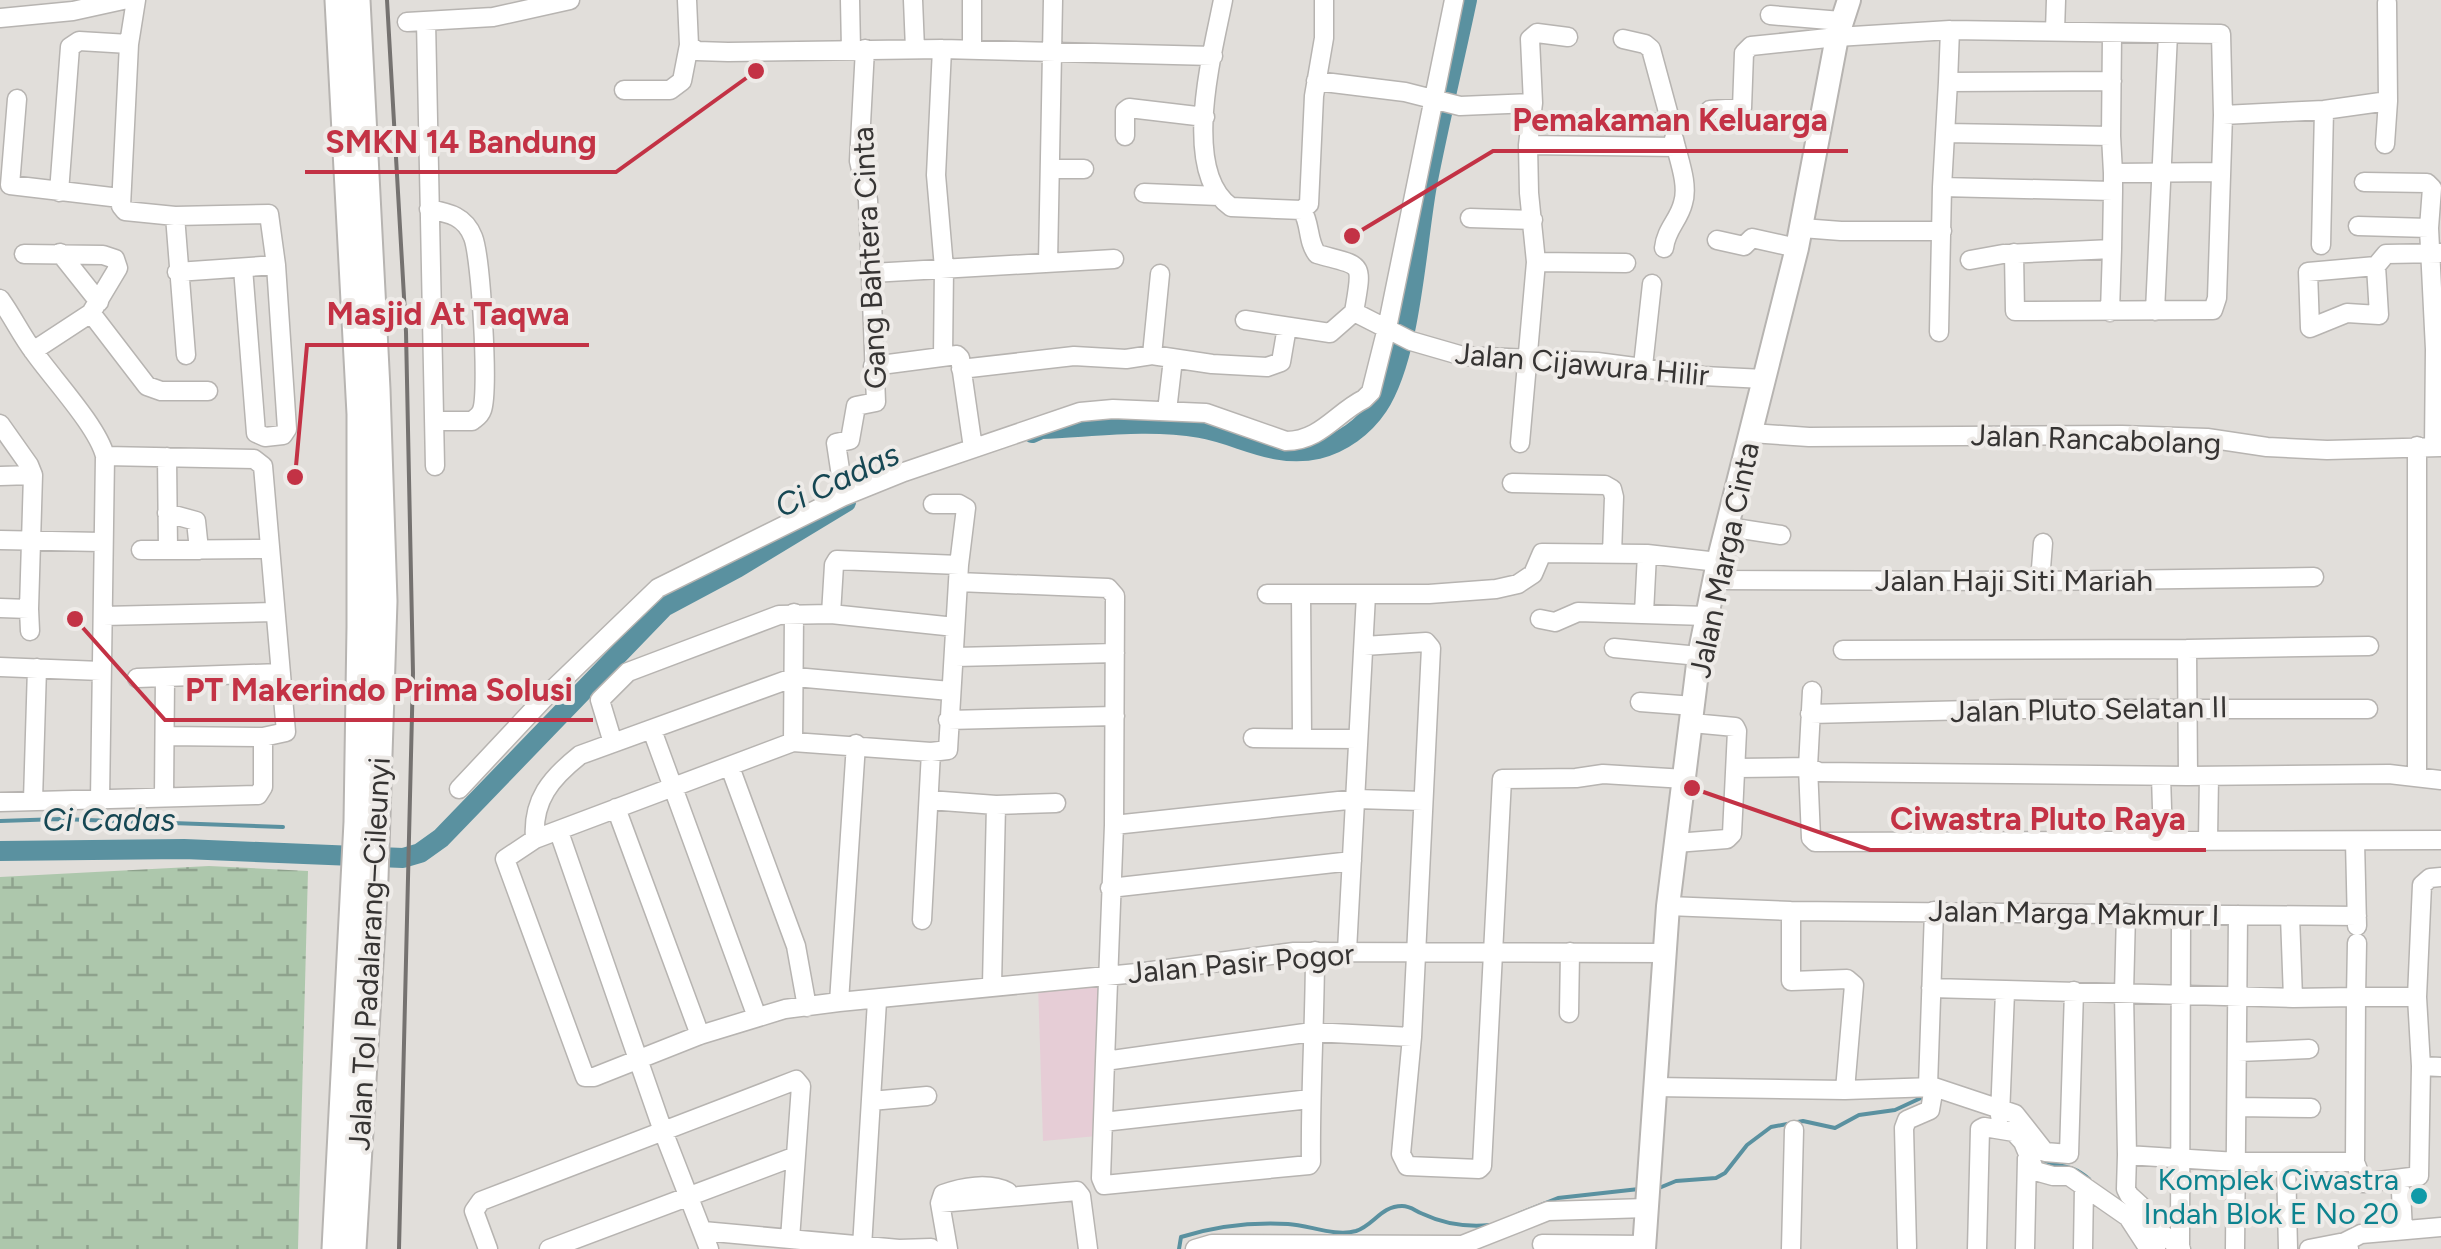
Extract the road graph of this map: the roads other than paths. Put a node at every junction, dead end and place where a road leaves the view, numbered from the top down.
1 (123, 0) edge
2 (136, 0) edge
3 (338, 0) edge
4 (357, 0) edge
5 (570, 0) edge
6 (687, 0) edge
7 (850, 0) edge
8 (913, 0) edge
9 (972, 0) edge
10 (1053, 0) edge
11 (1223, 0) edge
12 (1324, 0) edge
13 (1454, 0) edge
14 (2056, 0) edge
15 (2387, 3) dead end
16 (1770, 15) dead end
17 (0, 18) edge
18 (1842, 19) edge
19 (1950, 30) junction
20 (2055, 31) junction
21 (2112, 34) junction
22 (2168, 34) junction
23 (1568, 37) dead end
24 (1623, 38) dead end
25 (129, 44) junction
26 (689, 46) junction
27 (858, 49) junction
28 (914, 49) junction
29 (942, 49) junction
30 (972, 49) junction
31 (1054, 51) junction
32 (1212, 56) junction
33 (1316, 81) junction
34 (2112, 81) junction
35 (1948, 82) junction
36 (624, 90) dead end
37 (18, 98) dead end
38 (1442, 101) junction
39 (2388, 102) junction
40 (1710, 110) dead end
41 (2324, 110) junction
42 (1532, 113) junction
43 (2222, 115) junction
44 (1204, 117) junction
45 (1671, 123) junction
46 (1945, 132) junction
47 (1125, 136) dead end
48 (2111, 136) junction
49 (2385, 144) dead end
50 (1528, 145) junction
51 (1676, 147) junction
52 (1084, 168) dead end
53 (1050, 169) junction
54 (2164, 171) junction
55 (2220, 172) junction
56 (2113, 182) junction
57 (2364, 182) dead end
58 (1942, 187) junction
59 (59, 192) junction
60 (1144, 193) dead end
61 (1219, 196) junction
62 (120, 198) junction
63 (429, 210) junction
64 (1302, 210) junction
65 (175, 216) junction
66 (1470, 218) dead end
67 (1533, 220) junction
68 (2358, 226) dead end
69 (2429, 228) junction
70 (1942, 230) junction
71 (1800, 238) junction
72 (1717, 240) dead end
73 (2321, 245) dead end
74 (1664, 248) dead end
75 (2112, 249) junction
76 (60, 253) junction
77 (2435, 253) edge
78 (24, 254) dead end
79 (2008, 254) junction
80 (1114, 259) dead end
81 (1970, 260) dead end
82 (1536, 262) junction
83 (1048, 263) junction
84 (1626, 264) dead end
85 (276, 265) junction
86 (2376, 266) junction
87 (243, 268) junction
88 (944, 268) junction
89 (178, 272) junction
90 (872, 273) junction
91 (1160, 274) dead end
92 (1652, 284) dead end
93 (0, 300) edge
94 (95, 307) junction
95 (2155, 311) junction
96 (1354, 312) junction
97 (2110, 312) junction
98 (0, 316) edge
99 (1245, 320) dead end
100 (1287, 327) junction
101 (1389, 330) junction
102 (1939, 332) dead end
103 (28, 344) junction
104 (2438, 349) edge
105 (186, 354) dead end
106 (1152, 355) junction
107 (943, 356) junction
108 (1173, 359) junction
109 (1528, 360) junction
110 (873, 366) junction
111 (1643, 366) junction
112 (961, 369) junction
113 (1766, 369) junction
114 (208, 391) dead end
115 (1168, 412) junction
116 (434, 421) junction
117 (0, 424) edge
118 (1520, 443) dead end
119 (1749, 444) junction
120 (974, 448) junction
121 (2425, 451) edge
122 (105, 456) junction
123 (168, 458) junction
124 (435, 466) dead end
125 (32, 475) junction
126 (0, 476) edge
127 (1512, 483) dead end
128 (844, 496) junction
129 (934, 504) dead end
130 (168, 513) junction
131 (1728, 527) junction
132 (1781, 535) dead end
133 (0, 540) edge
134 (32, 541) junction
135 (102, 542) junction
136 (2043, 543) dead end
137 (168, 549) junction
138 (268, 549) junction
139 (141, 550) dead end
140 (199, 550) junction
141 (1612, 554) junction
142 (1646, 554) junction
143 (1716, 571) junction
144 (958, 574) junction
145 (2314, 577) dead end
146 (2040, 581) junction
147 (1267, 594) dead end
148 (1301, 594) junction
149 (1366, 595) junction
150 (0, 608) edge
151 (29, 608) junction
152 (274, 612) junction
153 (794, 613) junction
154 (1644, 613) junction
155 (832, 614) junction
156 (102, 616) junction
157 (1706, 616) junction
158 (1540, 619) dead end
159 (955, 627) junction
160 (30, 631) dead end
161 (1364, 646) junction
162 (2369, 646) dead end
163 (1614, 648) dead end
164 (1843, 650) dead end
165 (2187, 650) junction
166 (1115, 653) junction
167 (1699, 656) junction
168 (954, 657) junction
169 (0, 667) edge
170 (37, 668) junction
171 (101, 671) junction
172 (281, 673) junction
173 (165, 677) junction
174 (137, 678) dead end
175 (795, 678) junction
176 (950, 691) junction
177 (1812, 691) dead end
178 (1640, 702) dead end
179 (2187, 707) junction
180 (2368, 708) dead end
181 (1693, 714) junction
182 (1810, 714) junction
183 (1115, 716) junction
184 (948, 720) junction
185 (652, 730) junction
186 (165, 736) junction
187 (1302, 737) junction
188 (263, 738) junction
189 (1253, 738) dead end
190 (1358, 739) junction
191 (793, 742) junction
192 (613, 743) junction
193 (856, 744) junction
194 (931, 752) junction
195 (730, 767) junction
196 (1812, 772) junction
197 (1737, 774) junction
198 (2161, 776) junction
199 (2188, 776) junction
200 (2209, 776) junction
201 (2417, 776) junction
202 (1685, 779) junction
203 (2441, 780) edge
204 (674, 786) junction
205 (460, 790) dead end
206 (164, 797) junction
207 (1358, 798) junction
208 (34, 800) junction
209 (100, 800) junction
210 (929, 800) junction
211 (1423, 801) junction
212 (0, 802) edge
213 (1056, 804) dead end
214 (996, 805) junction
215 (616, 808) junction
216 (367, 824) junction
217 (1114, 824) junction
218 (559, 832) junction
219 (534, 839) junction
220 (2163, 840) junction
221 (2208, 840) junction
222 (2441, 840) edge
223 (2355, 841) junction
224 (1676, 844) junction
225 (1352, 861) junction
226 (364, 877) junction
227 (2441, 878) edge
228 (1110, 888) junction
229 (1668, 906) junction
230 (1791, 910) junction
231 (1934, 911) junction
232 (2126, 913) junction
233 (2181, 915) junction
234 (2238, 915) junction
235 (2290, 916) junction
236 (922, 920) dead end
237 (2357, 930) junction
238 (1348, 951) junction
239 (1315, 952) junction
240 (1414, 952) junction
241 (1492, 952) junction
242 (1570, 952) junction
243 (1666, 953) junction
244 (1106, 976) junction
245 (992, 985) junction
246 (1930, 988) junction
247 (2074, 991) junction
248 (2005, 992) junction
249 (2124, 993) junction
250 (2183, 997) junction
251 (2240, 997) junction
252 (2356, 997) junction
253 (2417, 997) junction
254 (2292, 998) junction
255 (877, 1000) junction
256 (839, 1002) junction
257 (807, 1006) junction
258 (1569, 1013) dead end
259 (758, 1018) junction
260 (1312, 1032) junction
261 (700, 1036) junction
262 (1412, 1037) junction
263 (2309, 1049) dead end
264 (2238, 1052) junction
265 (639, 1060) junction
266 (1105, 1061) junction
267 (2421, 1066) junction
268 (2441, 1066) edge
269 (1931, 1086) junction
270 (1655, 1087) junction
271 (1845, 1090) junction
272 (927, 1096) dead end
273 (1310, 1099) junction
274 (870, 1101) junction
275 (2237, 1106) junction
276 (2312, 1108) dead end
277 (2000, 1118) junction
278 (1103, 1122) junction
279 (1794, 1130) dead end
280 (664, 1131) junction
281 (2127, 1155) junction
282 (796, 1156) junction
283 (2027, 1158) junction
284 (2181, 1160) junction
285 (2236, 1162) junction
286 (2355, 1162) junction
287 (2286, 1163) junction
288 (2084, 1186) junction
289 (2400, 1192) dead end
290 (1648, 1195) junction
291 (687, 1196) junction
292 (2441, 1227) edge
293 (1506, 1230) junction
294 (2403, 1230) junction
295 (2348, 1238) edge
296 (790, 1239) junction
297 (706, 1240) edge
298 (1542, 1244) dead end
299 (1315, 1246) edge
300 (1472, 1246) edge
301 (862, 1247) edge
302 (1644, 1247) edge
303 (2149, 1247) edge
304 (931, 1248) edge
305 (1906, 1248) edge
306 (336, 1249) edge
307 (353, 1249) edge
308 (488, 1249) edge
309 (548, 1249) edge
310 (899, 1249) edge
311 (948, 1249) edge
312 (1088, 1249) edge
313 (1196, 1249) edge
314 (1492, 1249) edge
315 (1791, 1249) edge
316 (1977, 1249) edge
317 (2026, 1249) edge
318 (2083, 1249) edge
319 (2180, 1249) edge
320 (2235, 1249) edge
321 (2288, 1249) edge
322 (2309, 1249) edge

1 - 17 street
2 - 25 street
3 - 216 highway, Jalan Tol Padalarang–Cileunyi
4 - 216 highway, Jalan Tol Padalarang–Cileunyi
5 - 63 street
6 - 26 street
7 - 27 street, Gang Bahtera Cinta
8 - 28 street
9 - 30 street
10 - 31 street
11 - 32 street
12 - 33 street
13 - 38 street
14 - 20 street
15 - 39 street
16 - 18 street
18 - 19 street
18 - 40 street
18 - 71 main road, Jalan Marga Cinta
19 - 20 street
19 - 35 street
20 - 21 street
21 - 22 street
21 - 34 street
22 - 43 street
22 - 54 street
23 - 42 street
24 - 45 street
25 - 59 street
25 - 62 street
26 - 27 street
26 - 36 street
27 - 28 street
27 - 90 street, Gang Bahtera Cinta
28 - 29 street
29 - 30 street
29 - 88 street
30 - 31 street
31 - 32 street
31 - 53 street
32 - 44 street
33 - 38 street
33 - 64 street
34 - 35 street
34 - 48 street
35 - 46 street
37 - 59 street
38 - 42 street
38 - 101 street
39 - 41 street
39 - 49 street
41 - 43 street
41 - 73 street
42 - 45 street
42 - 50 street
43 - 55 street
44 - 47 street
44 - 61 street
45 - 51 street
46 - 48 street
46 - 58 street
48 - 56 street
50 - 51 street
50 - 67 street
51 - 74 street
52 - 53 street
53 - 83 street
54 - 55 street
54 - 56 street
54 - 95 street
55 - 95 street
56 - 58 street
56 - 75 street
57 - 69 street
58 - 70 street
59 - 62 street
60 - 61 street
61 - 64 street
62 - 65 street
63 - 116 street
63 - 116 street
64 - 96 street
65 - 85 street
65 - 89 street
66 - 67 street
67 - 82 street
68 - 69 street
69 - 77 street
70 - 71 street
70 - 102 street
71 - 72 street
71 - 113 main road, Jalan Marga Cinta
75 - 79 street
75 - 97 street
76 - 78 street
76 - 94 street
76 - 94 street
77 - 86 street
77 - 104 street
79 - 81 street
79 - 97 street
80 - 83 street
82 - 84 street
82 - 109 street
83 - 88 street
85 - 87 street
85 - 87 street
86 - 86 street
87 - 89 street
88 - 90 street
88 - 107 street
89 - 105 street
90 - 110 street, Gang Bahtera Cinta
91 - 106 street
92 - 111 street
93 - 103 street
94 - 103 street
94 - 114 street
95 - 97 street
96 - 100 street
96 - 101 street, Jalan Cijawura Hilir
98 - 103 street
99 - 100 street
100 - 108 street
101 - 109 street, Jalan Cijawura Hilir
101 - 115 street
103 - 122 street
104 - 121 street
106 - 108 street
106 - 112 street
107 - 110 street
107 - 112 street
108 - 115 street
109 - 111 street, Jalan Cijawura Hilir
109 - 118 street
110 - 128 street, Gang Bahtera Cinta
111 - 113 street, Jalan Cijawura Hilir
112 - 120 street
113 - 119 main road, Jalan Marga Cinta
115 - 120 street
116 - 124 street
117 - 125 street
119 - 121 street, Jalan Rancabolang
119 - 131 main road, Jalan Marga Cinta
120 - 128 street
121 - 201 street
122 - 123 street
122 - 135 street
123 - 130 street
123 - 138 street
125 - 126 street
125 - 134 street
127 - 141 street
128 - 205 street
129 - 144 street
130 - 137 street
130 - 140 street
131 - 132 street
131 - 143 main road, Jalan Marga Cinta
133 - 134 street
134 - 135 street
134 - 151 street
135 - 156 street
136 - 146 street
137 - 139 street
137 - 140 street
138 - 140 street
138 - 152 street
141 - 142 street, Jalan Haji Siti Mariah
141 - 149 street, Jalan Haji Siti Mariah
142 - 143 street, Jalan Haji Siti Mariah
142 - 154 street
143 - 146 street, Jalan Haji Siti Mariah
143 - 157 main road, Jalan Marga Cinta
144 - 155 street
144 - 159 street
144 - 166 street
145 - 146 street, Jalan Haji Siti Mariah
147 - 148 street
148 - 149 street
148 - 187 street
149 - 161 street
150 - 151 street
151 - 160 street
152 - 156 street
152 - 172 street
153 - 155 street
153 - 175 street
153 - 192 street
154 - 157 street
154 - 158 street
155 - 159 street
156 - 171 street
157 - 167 main road, Jalan Marga Cinta
159 - 168 street
161 - 190 street
161 - 211 street
162 - 165 street
163 - 167 street
164 - 165 street
165 - 179 street
166 - 168 street
166 - 183 street
167 - 181 main road, Jalan Marga Cinta
168 - 176 street
169 - 170 street
170 - 171 street
170 - 208 street
171 - 209 street
172 - 173 street
172 - 188 street
173 - 174 street
173 - 186 street
175 - 176 street
175 - 185 street
175 - 191 street
176 - 184 street
177 - 182 street
178 - 181 street
179 - 180 street, Jalan Pluto Selatan II
179 - 182 street, Jalan Pluto Selatan II
179 - 199 street
181 - 197 street
181 - 202 main road, Jalan Marga Cinta
182 - 196 street
183 - 184 street
183 - 217 street
184 - 194 street
185 - 192 street
185 - 204 street
186 - 188 street
186 - 206 street
187 - 189 street
187 - 190 street
188 - 206 street
190 - 207 street
191 - 193 street
191 - 195 street
192 - 219 street
193 - 194 street
193 - 256 street
194 - 210 street
195 - 204 street
195 - 257 street
196 - 197 street
196 - 198 street
196 - 220 street
197 - 224 street
198 - 199 street
198 - 220 street
199 - 200 street
200 - 201 street
200 - 221 street
201 - 203 street
202 - 224 main road, Jalan Marga Cinta
202 - 241 street
204 - 215 street
204 - 259 street
206 - 209 street
207 - 211 street
207 - 217 street
207 - 225 street
208 - 209 street
208 - 212 street
210 - 214 street
210 - 236 street
211 - 240 street
213 - 214 street
214 - 245 street
215 - 218 street
215 - 261 street
216 - 226 highway, Jalan Tol Padalarang–Cileunyi
217 - 228 street
218 - 219 street
218 - 265 street
219 - 265 street, Jalan Pasir Pogor
220 - 221 street
221 - 223 street
222 - 223 street
223 - 237 street
224 - 229 main road, Jalan Marga Cinta
225 - 228 street
225 - 238 street
226 - 306 highway, Jalan Tol Padalarang–Cileunyi
226 - 307 highway, Jalan Tol Padalarang–Cileunyi
227 - 253 street
228 - 244 street
229 - 230 street, Jalan Marga Makmur I
229 - 243 main road, Jalan Marga Cinta
230 - 231 street, Jalan Marga Makmur I
230 - 271 street
231 - 232 street, Jalan Marga Makmur I
231 - 246 street
232 - 233 street, Jalan Marga Makmur I
232 - 249 street
233 - 234 street, Jalan Marga Makmur I
233 - 250 street
234 - 235 street, Jalan Marga Makmur I
234 - 251 street
235 - 237 street, Jalan Marga Makmur I
235 - 254 street
237 - 252 street
238 - 239 street, Jalan Pasir Pogor
238 - 240 street, Jalan Pasir Pogor
239 - 244 street, Jalan Pasir Pogor
239 - 260 street
240 - 241 street, Jalan Pasir Pogor
240 - 262 street
241 - 242 street, Jalan Pasir Pogor
241 - 262 street
242 - 243 street, Jalan Pasir Pogor
242 - 258 street
243 - 270 main road, Jalan Marga Cinta
244 - 245 street, Jalan Pasir Pogor
244 - 266 street
245 - 255 street, Jalan Pasir Pogor
246 - 248 street
246 - 269 street
247 - 248 street
247 - 249 street
247 - 277 street
248 - 277 street
249 - 250 street
249 - 281 street
250 - 251 street
250 - 284 street
251 - 254 street
251 - 264 street
252 - 253 street
252 - 254 street
252 - 286 street
253 - 267 street
255 - 256 street, Jalan Pasir Pogor
255 - 274 street
256 - 257 street, Jalan Pasir Pogor
257 - 259 street, Jalan Pasir Pogor
259 - 261 street, Jalan Pasir Pogor
260 - 262 street
260 - 266 street
260 - 273 street
261 - 265 street, Jalan Pasir Pogor
263 - 264 street
264 - 275 street
265 - 280 street
266 - 278 street
267 - 268 street
267 - 286 street
269 - 271 street
269 - 277 street
269 - 305 street
270 - 271 street
270 - 290 main road, Jalan Marga Cinta
272 - 274 street
273 - 278 street
273 - 278 street
274 - 301 street
275 - 276 street
275 - 285 street
277 - 283 street
277 - 316 street
279 - 315 street
280 - 282 street
280 - 291 street
280 - 308 street
281 - 284 street
281 - 319 street
282 - 291 street
282 - 296 street
283 - 288 street
283 - 317 street
284 - 285 street
284 - 319 street
285 - 287 street
285 - 320 street
286 - 287 street
287 - 321 street
288 - 303 street
288 - 318 street
289 - 294 street
290 - 293 street
290 - 302 main road, Jalan Marga Cinta
291 - 297 street
291 - 309 street
292 - 294 street
293 - 300 street
293 - 314 street
294 - 295 street
295 - 322 street
296 - 297 street
296 - 301 street
298 - 302 street
299 - 300 street
299 - 313 street
301 - 310 street
304 - 310 street
311 - 312 street

